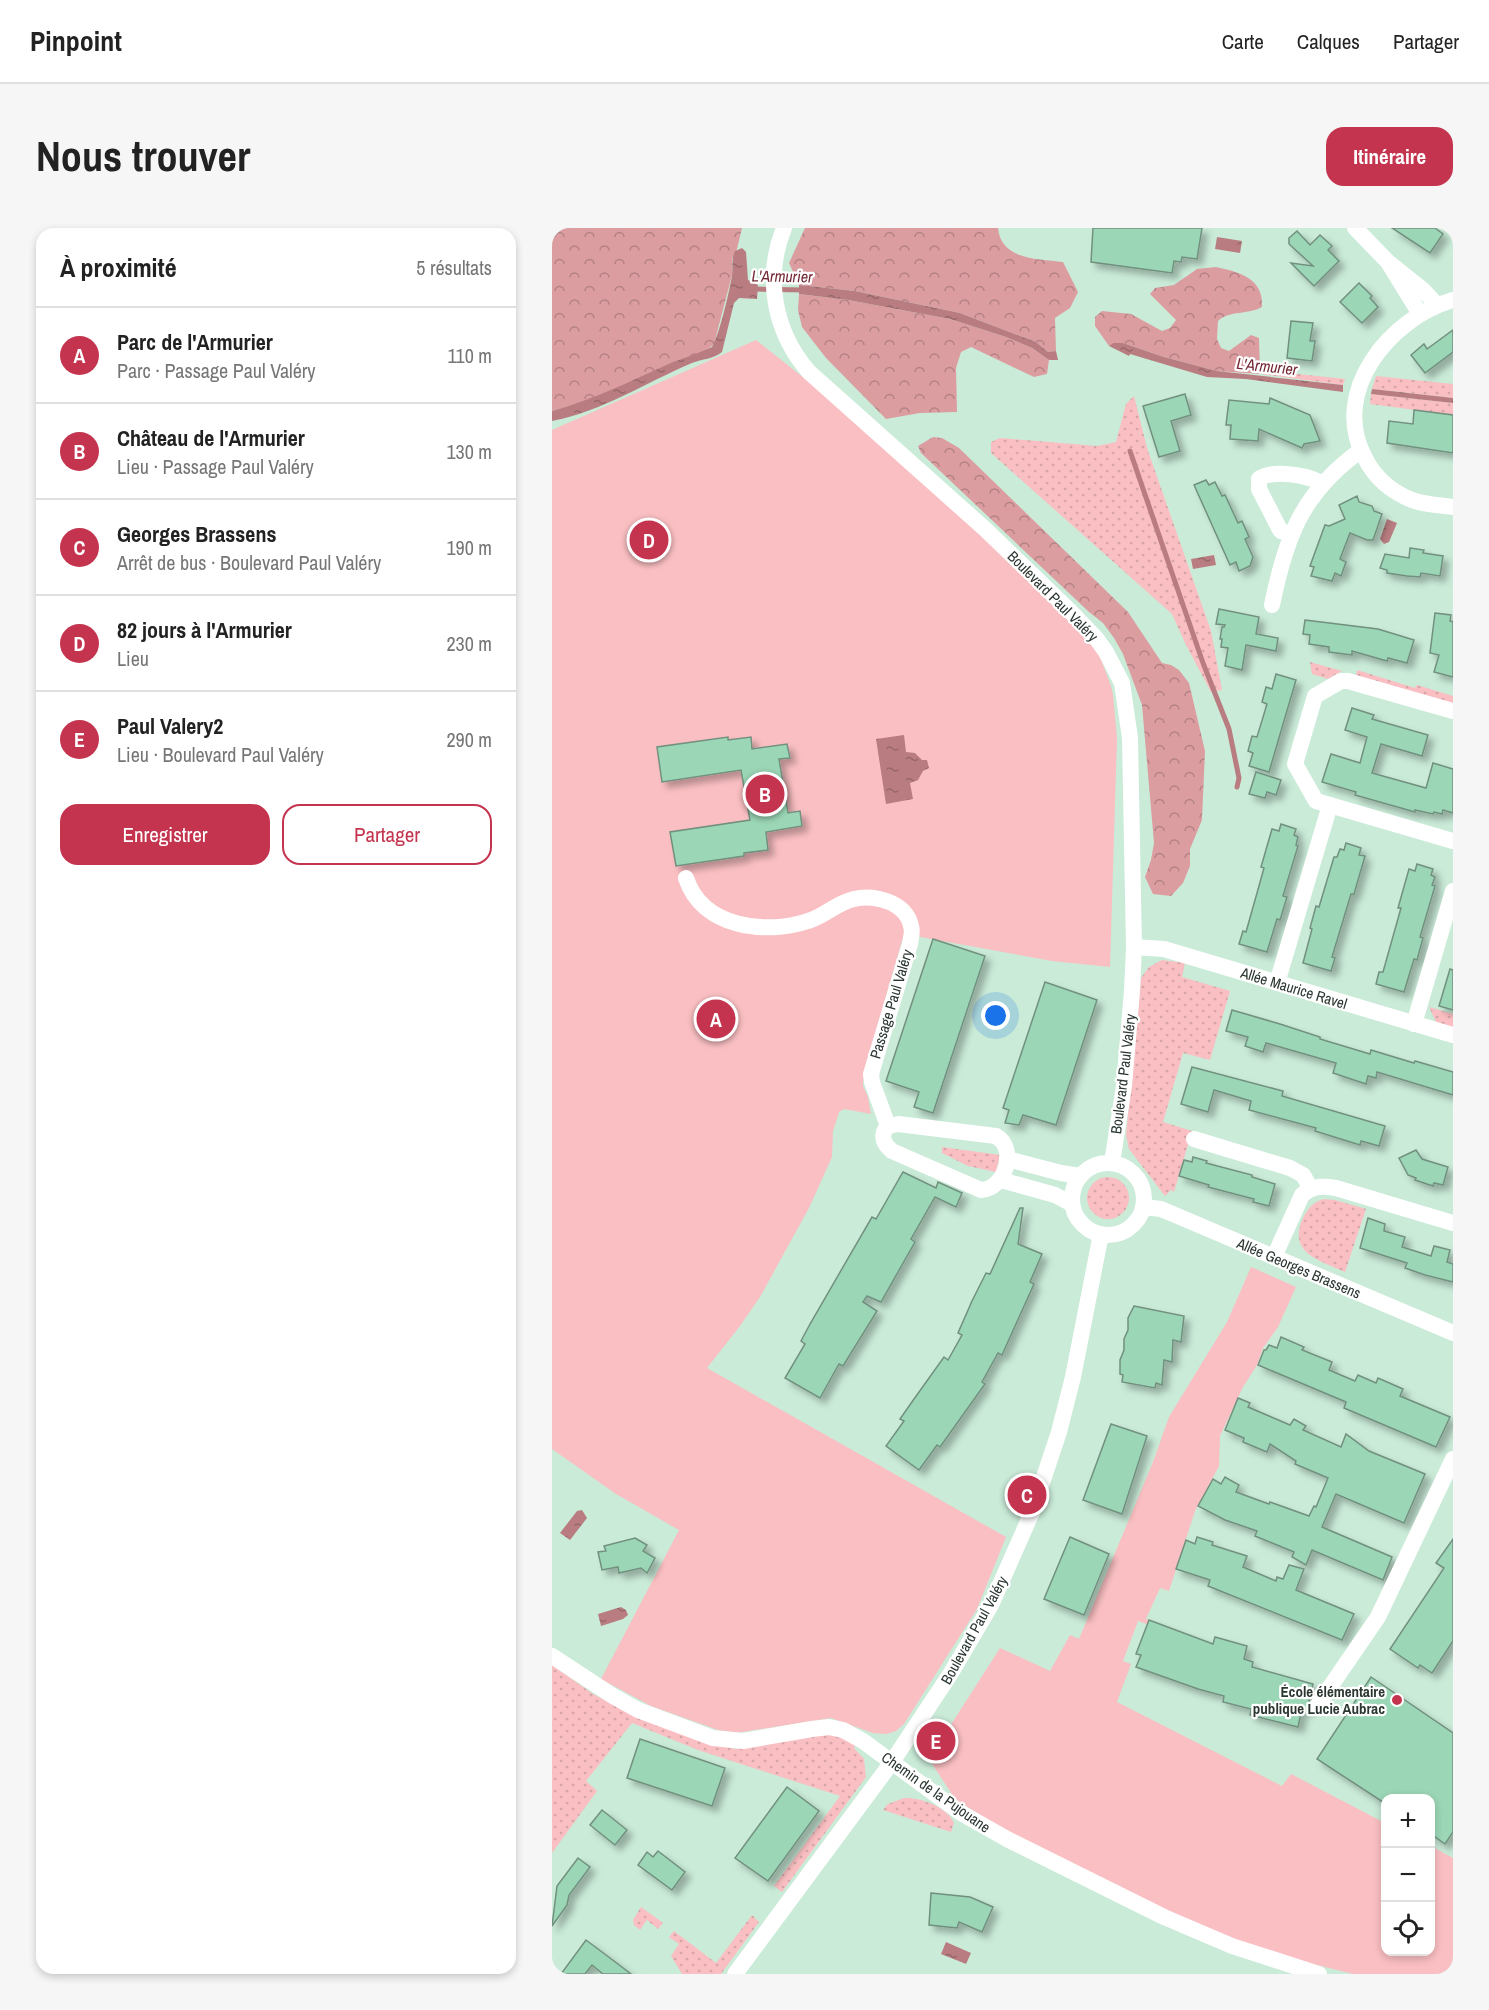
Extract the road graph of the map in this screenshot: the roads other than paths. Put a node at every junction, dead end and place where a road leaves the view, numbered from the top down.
1 (784, 228) edge
2 (1355, 228) edge
3 (1388, 262) junction
4 (1445, 303) edge
5 (1420, 314) junction
6 (1361, 450) junction
7 (1322, 484) junction
8 (1453, 507) edge
9 (1292, 534) junction
10 (1272, 605) dead end
11 (1453, 711) edge
12 (1330, 805) junction
13 (1453, 841) edge
14 (686, 878) dead end
15 (1453, 891) edge
16 (1134, 947) junction
17 (1277, 983) junction
18 (1414, 1023) junction
19 (1453, 1035) edge
20 (888, 1126) junction
21 (1194, 1139) dead end
22 (1007, 1159) junction
23 (1112, 1163) junction
24 (1080, 1176) junction
25 (1001, 1180) junction
26 (1311, 1189) junction
27 (1072, 1204) junction
28 (1143, 1207) junction
29 (1453, 1223) edge
30 (1101, 1234) junction
31 (1274, 1257) junction
32 (1453, 1333) edge
33 (1453, 1459) edge
34 (552, 1656) edge
35 (1317, 1706) dead end
36 (892, 1762) junction
37 (735, 1974) edge
38 (1319, 1974) edge

1 - 16 street, Boulevard Paul Valéry
2 - 3 street
3 - 4 street
3 - 5 street
4 - 5 street
5 - 6 street
6 - 7 street
6 - 8 street
7 - 9 street
7 - 9 street
9 - 10 street
11 - 12 street
12 - 13 street
12 - 17 street
14 - 20 street, Passage Paul Valéry
15 - 18 street
16 - 17 street, Allée Maurice Ravel
16 - 23 street, Boulevard Paul Valéry
17 - 18 street, Allée Maurice Ravel
18 - 19 street, Allée Maurice Ravel
20 - 22 street
20 - 25 street, Passage Paul Valéry
21 - 26 street
22 - 24 street
22 - 25 street
23 - 24 street
23 - 28 street
24 - 27 street
25 - 27 street, Passage Paul Valéry
26 - 29 street
26 - 31 street
27 - 30 street
28 - 30 street
28 - 31 street, Allée Georges Brassens
30 - 36 street, Boulevard Paul Valéry
31 - 32 street, Allée Georges Brassens
33 - 35 street
34 - 36 street, Chemin de la Pujouane
36 - 37 street, Boulevard Paul Valéry
36 - 38 street, Chemin de la Pujouane

